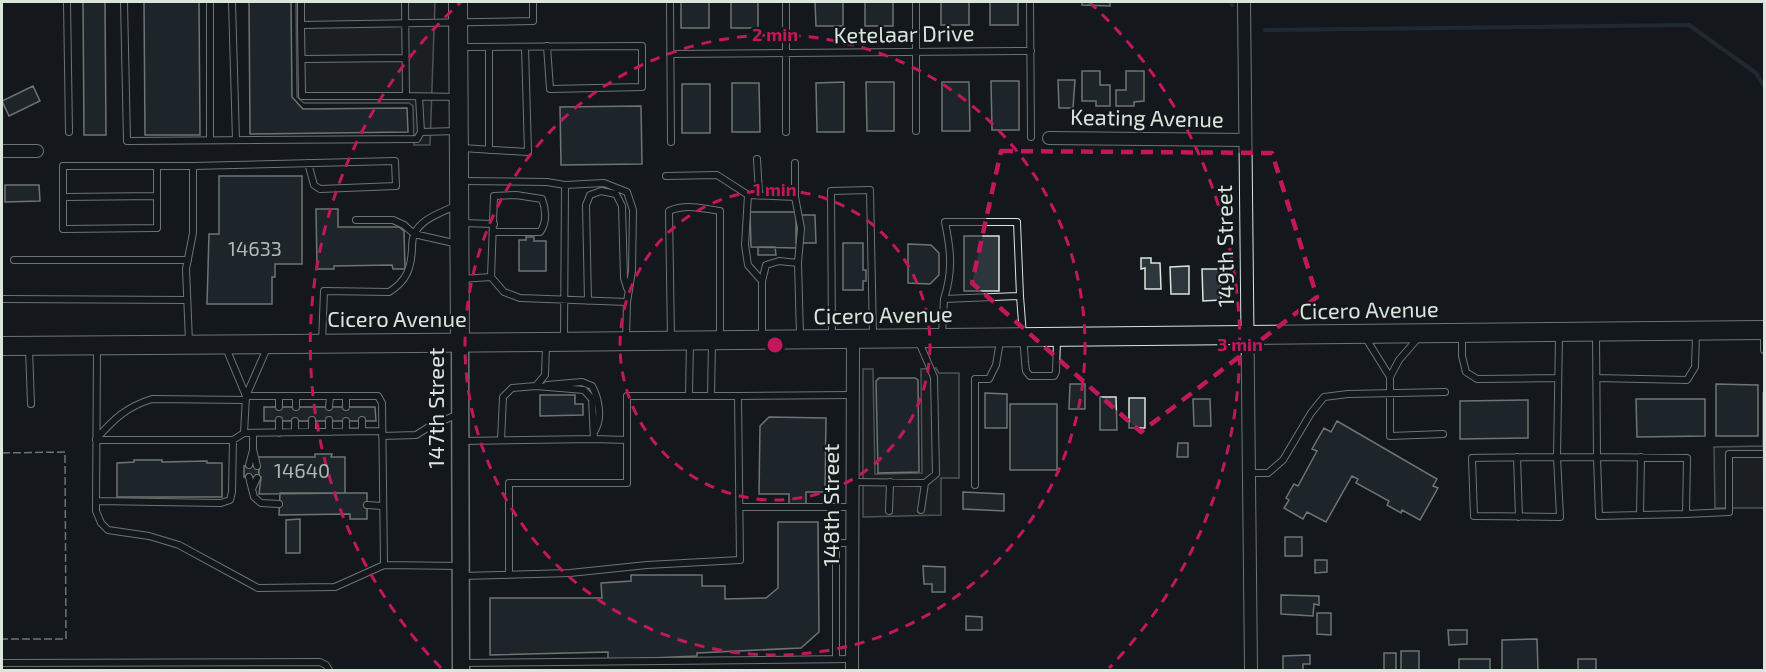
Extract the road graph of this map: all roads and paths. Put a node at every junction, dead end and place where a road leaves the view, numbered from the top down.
1 (67, 2) edge
2 (124, 2) edge
3 (210, 2) edge
4 (232, 2) edge
5 (301, 2) edge
6 (405, 2) edge
7 (458, 2) edge
8 (533, 2) edge
9 (670, 2) edge
10 (786, 2) edge
11 (916, 2) edge
12 (1030, 2) edge
13 (1244, 2) edge
14 (458, 23) junction
15 (406, 24) junction
16 (301, 25) junction
17 (547, 46) junction
18 (458, 47) junction
19 (489, 47) junction
20 (525, 47) junction
21 (1030, 51) junction
22 (916, 52) junction
23 (786, 53) junction
24 (670, 54) junction
25 (406, 58) junction
26 (302, 59) junction
27 (406, 96) junction
28 (419, 96) junction
29 (458, 97) junction
30 (69, 132) dead end
31 (421, 132) junction
32 (786, 132) dead end
33 (916, 132) dead end
34 (1031, 137) dead end
35 (1049, 138) dead end
36 (458, 139) junction
37 (210, 140) junction
38 (236, 140) junction
39 (1245, 140) junction
40 (671, 142) dead end
41 (489, 150) junction
42 (2, 151) edge
43 (37, 151) dead end
44 (758, 159) dead end
45 (308, 163) junction
46 (795, 163) dead end
47 (157, 166) junction
48 (193, 166) junction
49 (666, 176) dead end
50 (459, 182) junction
51 (565, 185) junction
52 (759, 194) junction
53 (748, 195) junction
54 (157, 196) junction
55 (63, 197) junction
56 (795, 197) junction
57 (459, 214) junction
58 (356, 220) dead end
59 (494, 224) junction
60 (493, 232) junction
61 (414, 234) junction
62 (459, 244) junction
63 (14, 260) dead end
64 (188, 260) junction
65 (798, 263) junction
66 (491, 277) junction
67 (459, 279) junction
68 (762, 281) junction
69 (628, 291) junction
70 (1020, 296) junction
71 (2, 299) edge
72 (944, 299) junction
73 (187, 300) junction
74 (565, 300) junction
75 (588, 301) junction
76 (627, 302) junction
77 (1696, 330) junction
78 (1764, 330) edge
79 (1596, 331) junction
80 (1559, 332) junction
81 (1422, 333) junction
82 (1462, 333) junction
83 (1364, 334) junction
84 (1248, 335) junction
85 (1024, 337) junction
86 (1057, 337) junction
87 (918, 338) junction
88 (942, 338) junction
89 (1000, 338) junction
90 (832, 339) junction
91 (853, 339) junction
92 (873, 339) junction
93 (716, 340) junction
94 (762, 340) junction
95 (800, 340) junction
96 (671, 341) junction
97 (690, 341) junction
98 (546, 342) junction
99 (564, 342) junction
100 (626, 342) junction
101 (460, 343) junction
102 (268, 344) junction
103 (322, 344) junction
104 (97, 345) junction
105 (189, 345) junction
106 (225, 345) junction
107 (2, 346) edge
108 (29, 346) junction
109 (1764, 350) edge
110 (1390, 377) junction
111 (1558, 378) junction
112 (1596, 378) junction
113 (540, 387) junction
114 (1445, 392) dead end
115 (1390, 393) junction
116 (689, 395) junction
117 (279, 396) junction
118 (296, 396) junction
119 (330, 396) junction
120 (346, 396) junction
121 (362, 396) junction
122 (711, 396) junction
123 (738, 396) junction
124 (853, 396) junction
125 (313, 397) junction
126 (246, 398) junction
127 (31, 404) dead end
128 (312, 406) dead end
129 (329, 406) dead end
130 (363, 406) dead end
131 (279, 407) dead end
132 (296, 407) dead end
133 (346, 407) dead end
134 (460, 414) junction
135 (279, 420) dead end
136 (312, 420) dead end
137 (329, 420) dead end
138 (362, 420) dead end
139 (295, 421) dead end
140 (346, 421) dead end
141 (362, 431) junction
142 (295, 432) junction
143 (312, 432) junction
144 (329, 432) junction
145 (346, 432) junction
146 (244, 433) junction
147 (253, 433) junction
148 (279, 433) junction
149 (382, 433) junction
150 (1443, 434) dead end
151 (594, 436) junction
152 (96, 440) junction
153 (233, 440) junction
154 (501, 440) junction
155 (627, 440) junction
156 (460, 441) junction
157 (253, 449) junction
158 (1764, 454) edge
159 (1516, 457) junction
160 (1557, 457) junction
161 (1597, 457) junction
162 (1641, 458) junction
163 (249, 465) dead end
164 (257, 466) dead end
165 (1249, 473) junction
166 (249, 477) dead end
167 (257, 478) dead end
168 (852, 482) junction
169 (890, 482) junction
170 (925, 483) junction
171 (975, 485) dead end
172 (252, 490) junction
173 (96, 501) junction
174 (279, 504) dead end
175 (366, 505) dead end
176 (382, 506) junction
177 (740, 507) junction
178 (852, 507) junction
179 (921, 510) dead end
180 (889, 511) dead end
181 (1686, 514) junction
182 (1640, 515) junction
183 (1519, 517) junction
184 (852, 543) junction
185 (384, 566) junction
186 (461, 571) junction
187 (509, 574) junction
188 (837, 659) junction
189 (239, 662) junction
190 (280, 662) junction
191 (2, 663) edge
192 (152, 663) junction
193 (193, 663) junction
194 (852, 665) edge
195 (17, 667) edge
196 (58, 667) edge
197 (103, 667) edge
198 (461, 667) edge
199 (152, 670) edge
200 (193, 670) edge
201 (239, 670) edge
202 (280, 670) edge
203 (329, 670) edge
204 (1251, 670) edge

1 - 30 lane
2 - 37 lane
3 - 37 lane
4 - 38 lane
5 - 16 lane
6 - 15 lane
7 - 14 main road, 147th Street
8 - 14 lane
9 - 24 lane
10 - 23 lane
11 - 22 lane
12 - 21 lane
13 - 39 street, 149th Street
14 - 15 lane
14 - 18 main road, 147th Street
15 - 16 lane
15 - 25 lane
16 - 26 lane
17 - 17 lane
17 - 20 lane
18 - 19 lane
18 - 29 main road, 147th Street
19 - 20 lane
19 - 41 lane
20 - 41 lane
21 - 22 lane, Ketelaar Drive
21 - 34 lane
22 - 23 lane, Ketelaar Drive
22 - 33 lane
23 - 24 lane, Ketelaar Drive
23 - 32 lane
24 - 40 lane
25 - 26 lane
25 - 27 lane
26 - 27 lane
27 - 28 lane
28 - 29 lane
28 - 31 lane
29 - 36 main road, 147th Street
31 - 36 lane
31 - 38 lane
35 - 39 street, Keating Avenue
36 - 41 lane
36 - 50 main road, 147th Street
37 - 38 lane
39 - 84 street, 149th Street
42 - 43 street
44 - 52 lane
45 - 45 lane
45 - 48 lane
46 - 56 lane
47 - 48 lane
47 - 54 lane
47 - 55 lane
48 - 64 lane
49 - 53 lane
50 - 51 lane
50 - 57 main road, 147th Street
51 - 69 lane
51 - 74 lane
52 - 53 lane
52 - 56 lane
53 - 68 lane
54 - 55 lane
54 - 55 lane
56 - 65 lane
57 - 59 lane
57 - 61 lane
57 - 62 main road, 147th Street
58 - 61 lane
59 - 60 lane
59 - 60 lane
60 - 66 lane
61 - 62 lane
61 - 103 lane
62 - 67 main road, 147th Street
63 - 64 lane
64 - 73 lane
65 - 68 lane
65 - 95 lane
66 - 67 lane
66 - 74 lane
67 - 101 main road, 147th Street
68 - 94 lane
69 - 75 lane
69 - 76 lane
70 - 72 lane
70 - 72 lane
70 - 85 lane
71 - 73 lane
72 - 88 lane
73 - 105 lane
74 - 75 lane
74 - 99 lane
75 - 76 lane
76 - 100 lane
77 - 78 main road, Cicero Avenue
77 - 79 main road, Cicero Avenue
77 - 112 lane
78 - 109 lane
79 - 80 main road, Cicero Avenue
79 - 112 lane
80 - 82 main road, Cicero Avenue
80 - 111 lane
81 - 82 main road, Cicero Avenue
81 - 83 main road, Cicero Avenue
81 - 110 lane
82 - 111 lane
83 - 84 main road, Cicero Avenue
83 - 110 lane
84 - 86 main road, Cicero Avenue
84 - 165 street, 149th Street
85 - 86 main road, Cicero Avenue
85 - 86 lane
85 - 89 main road, Cicero Avenue
87 - 88 main road, Cicero Avenue
87 - 92 main road, Cicero Avenue
87 - 170 lane
88 - 89 main road, Cicero Avenue
89 - 171 lane
90 - 91 main road, Cicero Avenue
90 - 92 lane
90 - 95 main road, Cicero Avenue
91 - 92 main road, Cicero Avenue
91 - 124 street, 148th Street
93 - 94 main road, Cicero Avenue
93 - 96 lane
93 - 97 main road, Cicero Avenue
93 - 122 lane
94 - 95 main road, Cicero Avenue
96 - 97 main road, Cicero Avenue
96 - 100 main road, Cicero Avenue
97 - 116 lane
98 - 99 main road, Cicero Avenue
98 - 101 main road, Cicero Avenue
98 - 113 lane
99 - 100 main road, Cicero Avenue
101 - 103 main road, Cicero Avenue
101 - 134 main road, 147th Street
102 - 103 main road, Cicero Avenue
102 - 106 main road, Cicero Avenue
102 - 126 lane
104 - 105 main road, Cicero Avenue
104 - 108 main road, Cicero Avenue
104 - 152 lane
105 - 106 main road, Cicero Avenue
106 - 126 lane
107 - 108 main road, Cicero Avenue
108 - 127 lane
110 - 115 lane
111 - 160 lane
112 - 161 lane
113 - 151 lane
113 - 154 lane
114 - 115 lane
115 - 150 lane
115 - 165 lane
116 - 122 lane
116 - 155 lane
117 - 118 lane
117 - 126 lane
117 - 131 lane
118 - 125 lane
118 - 132 lane
119 - 120 lane
119 - 125 lane
119 - 129 lane
120 - 121 lane
120 - 133 lane
121 - 130 lane
121 - 149 lane
122 - 123 lane
123 - 124 lane
123 - 177 lane
124 - 168 street, 148th Street
125 - 128 lane
126 - 146 lane
126 - 152 lane
134 - 149 lane
134 - 156 main road, 147th Street
135 - 148 lane
136 - 143 lane
137 - 144 lane
138 - 141 lane
139 - 142 lane
140 - 145 lane
141 - 145 lane
141 - 149 lane
142 - 143 lane
142 - 148 lane
143 - 144 lane
144 - 145 lane
146 - 147 lane
146 - 153 lane
147 - 148 lane
147 - 157 lane
149 - 176 lane
151 - 154 lane
151 - 155 lane
152 - 153 lane
152 - 173 lane
153 - 173 lane
154 - 156 lane
155 - 187 lane
156 - 186 main road, 147th Street
157 - 163 lane
157 - 164 lane
158 - 181 lane
159 - 160 lane
159 - 183 lane
159 - 183 lane
160 - 161 lane
160 - 183 lane
161 - 162 lane
161 - 182 lane
162 - 181 lane
162 - 182 lane
165 - 204 street, 149th Street
166 - 172 lane
167 - 172 lane
168 - 169 lane
168 - 178 street, 148th Street
169 - 170 lane
169 - 180 lane
170 - 179 lane
172 - 174 lane
173 - 185 lane
175 - 176 lane
176 - 185 lane
177 - 178 lane
177 - 187 lane
178 - 184 street, 148th Street
181 - 182 lane
184 - 188 lane
184 - 194 street, 148th Street
185 - 186 lane
186 - 187 lane
186 - 198 main road, 147th Street
188 - 194 lane
188 - 198 lane
189 - 190 lane
189 - 193 lane
189 - 201 lane
190 - 202 lane
190 - 203 lane
191 - 195 lane
192 - 193 lane
192 - 197 lane
192 - 199 lane
193 - 200 lane
195 - 196 lane
196 - 197 lane

